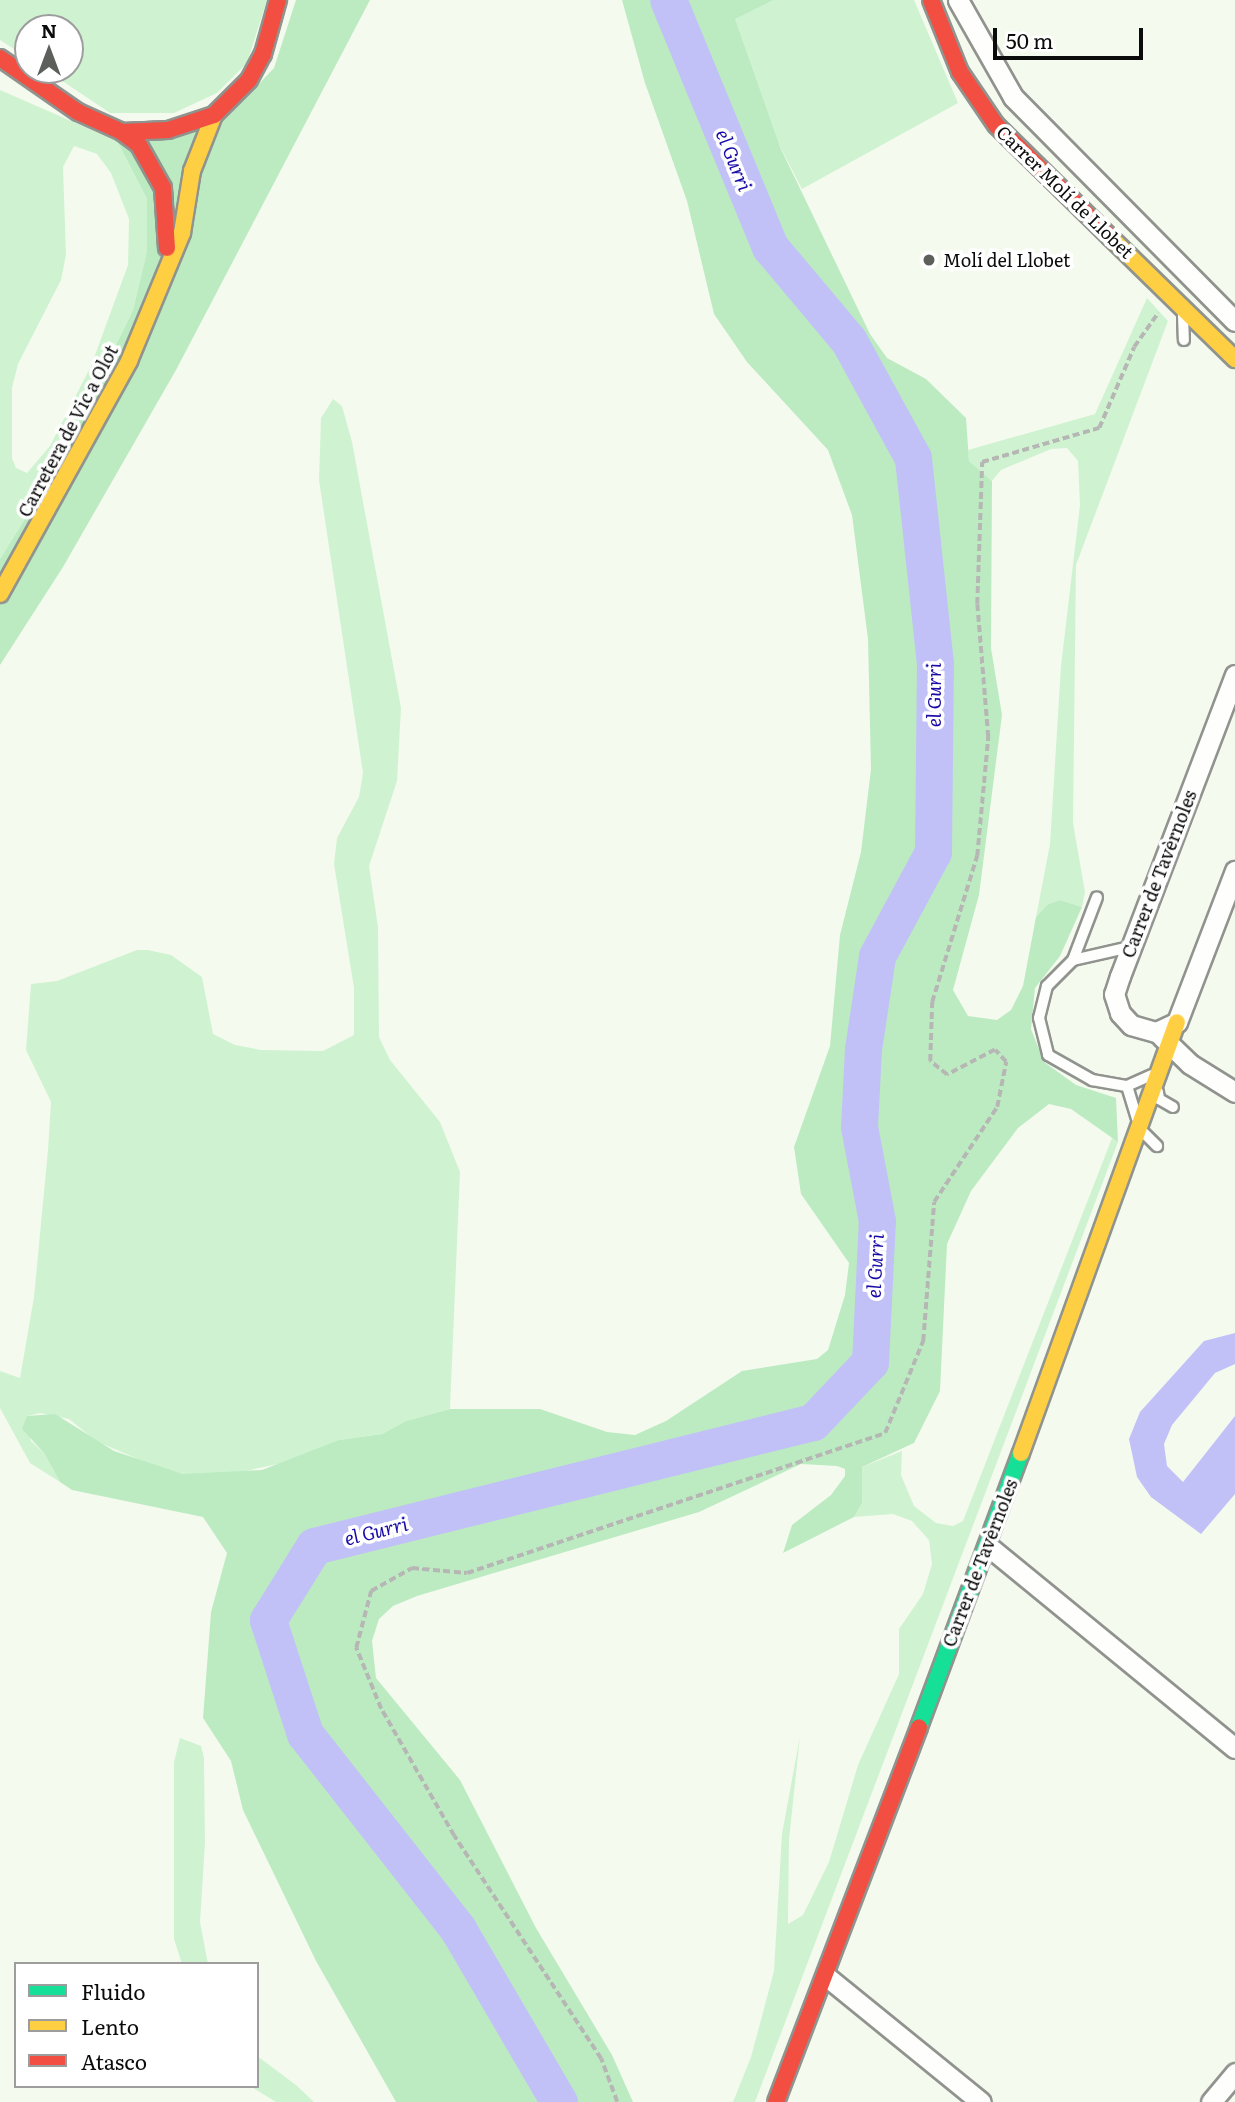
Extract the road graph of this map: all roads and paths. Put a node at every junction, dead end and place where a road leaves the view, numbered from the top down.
1 (278, 0) edge
2 (930, 0) edge
3 (958, 0) edge
4 (0, 58) edge
5 (214, 116) junction
6 (122, 132) junction
7 (163, 282) junction
8 (1183, 307) junction
9 (1162, 308) dead end
10 (1235, 321) edge
11 (1184, 340) dead end
12 (1235, 359) edge
13 (0, 594) edge
14 (1235, 675) edge
15 (1235, 871) edge
16 (1097, 897) dead end
17 (1131, 946) junction
18 (1073, 960) junction
19 (1162, 1038) junction
20 (1156, 1074) junction
21 (1127, 1086) junction
22 (1235, 1093) edge
23 (1173, 1107) dead end
24 (1138, 1122) junction
25 (1157, 1146) dead end
26 (988, 1546) junction
27 (1235, 1748) edge
28 (827, 1977) junction
29 (1235, 2073) edge
30 (617, 2102) edge
31 (776, 2102) edge
32 (981, 2102) edge
33 (1211, 2102) edge

1 - 5 street
2 - 8 street, Carrer Molí de Llobet
3 - 10 street, Carrer Molí de Llobet
4 - 6 street
5 - 6 street
5 - 7 street, Carretera de Vic a Olot
6 - 7 street, Carretera de Vic a Olot
7 - 13 street, Carretera de Vic a Olot
8 - 11 lane
8 - 12 street, Carrer Molí de Llobet
9 - 30 path
14 - 17 street, Carrer de Tavèrnoles
15 - 19 street
16 - 18 lane
17 - 18 lane
17 - 19 street, Carrer de Tavèrnoles
18 - 21 lane
19 - 20 street, Carrer de Tavèrnoles
19 - 22 street
20 - 21 lane
20 - 23 lane
20 - 24 street, Carrer de Tavèrnoles
21 - 24 lane
24 - 25 lane
24 - 26 street, Carrer de Tavèrnoles
26 - 27 street
26 - 28 street, Carrer de Tavèrnoles
28 - 31 street, Carrer de Tavèrnoles
28 - 32 street
29 - 33 street

